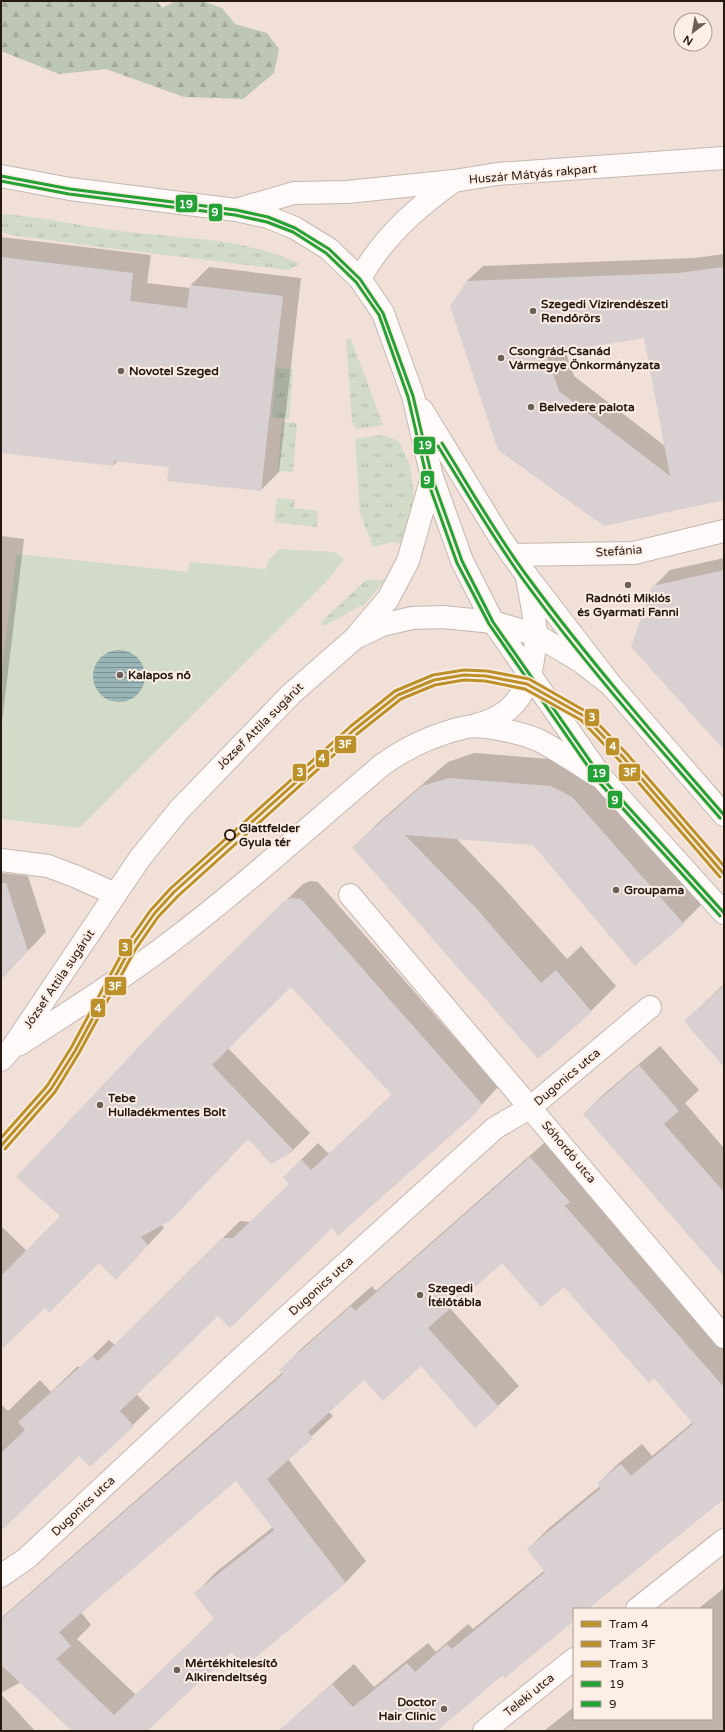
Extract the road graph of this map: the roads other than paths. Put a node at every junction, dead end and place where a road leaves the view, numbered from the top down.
1 (724, 158) edge
2 (1, 176) edge
3 (454, 181) junction
4 (236, 210) junction
5 (360, 279) junction
6 (413, 396) junction
7 (432, 477) junction
8 (724, 532) edge
9 (512, 555) junction
10 (527, 576) junction
11 (494, 622) junction
12 (536, 635) junction
13 (355, 638) junction
14 (530, 676) junction
15 (612, 686) junction
16 (467, 727) junction
17 (602, 778) junction
18 (724, 815) edge
19 (1, 860) edge
20 (115, 894) junction
21 (350, 895) dead end
22 (724, 913) edge
23 (650, 1007) dead end
24 (7, 1054) edge
25 (531, 1107) junction
26 (724, 1337) edge
27 (724, 1540) edge
28 (1, 1576) edge
29 (638, 1608) edge
30 (573, 1660) edge
31 (484, 1731) edge

1 - 3 street, Huszár Mátyás rakpart
2 - 4 street
3 - 4 street
3 - 5 street, Huszár Mátyás rakpart
4 - 5 street
5 - 6 street
6 - 7 street
6 - 9 street
7 - 11 street
7 - 13 street
8 - 9 street, Stefánia
9 - 10 street
10 - 12 street
10 - 15 street
11 - 12 street, József Attila sugárút
11 - 13 street, József Attila sugárút
11 - 14 street
12 - 14 street
12 - 15 street, József Attila sugárút
13 - 20 street, József Attila sugárút
14 - 16 street
14 - 17 street
15 - 18 street
16 - 17 street, József Attila sugárút
16 - 24 street, József Attila sugárút
17 - 22 street
19 - 20 street
20 - 24 street, József Attila sugárút
21 - 25 street, Sóhordó utca
23 - 25 street, Dugonics utca
25 - 26 street, Sóhordó utca
25 - 28 street, Dugonics utca
27 - 29 street
30 - 31 street, Teleki utca

